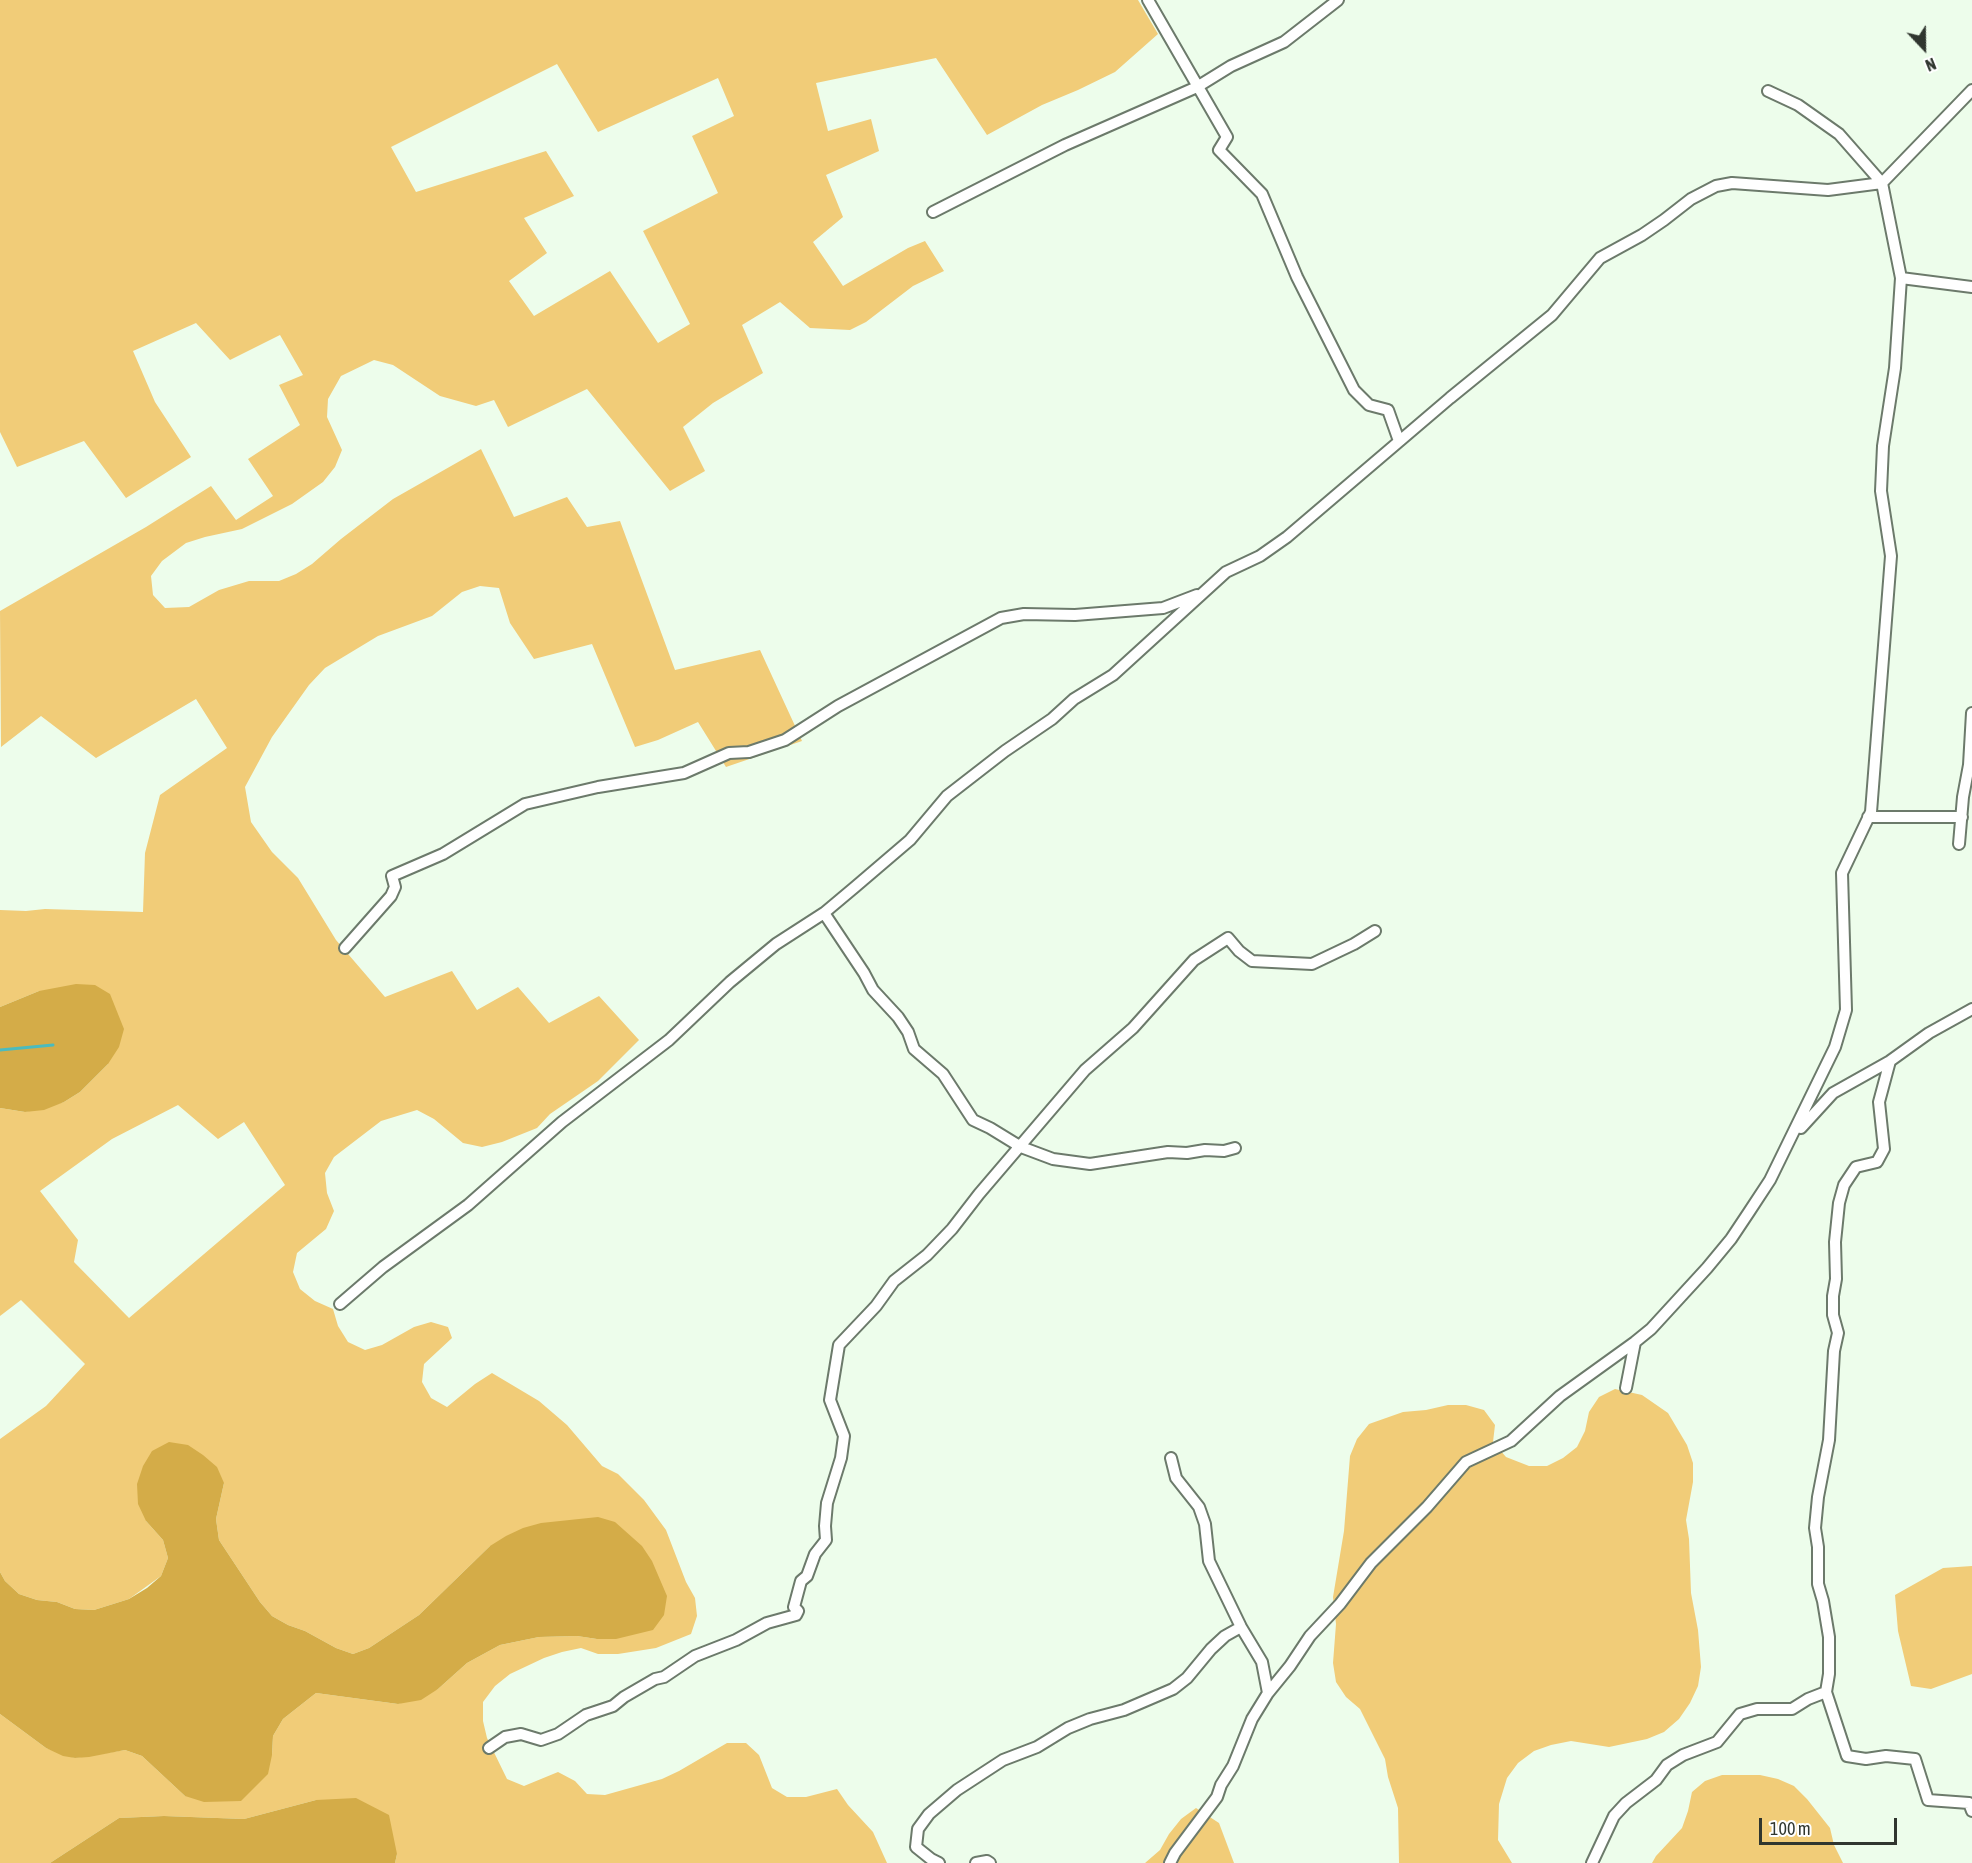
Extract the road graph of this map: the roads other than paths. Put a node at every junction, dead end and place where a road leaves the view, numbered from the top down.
1 (1148, 0) edge
2 (1338, 0) edge
3 (1197, 87) junction
4 (1972, 90) edge
5 (1768, 91) dead end
6 (1882, 183) junction
7 (933, 212) dead end
8 (1901, 278) junction
9 (1972, 287) edge
10 (1399, 441) junction
11 (1203, 593) junction
12 (1972, 712) edge
13 (1962, 817) junction
14 (1868, 818) junction
15 (1959, 844) dead end
16 (824, 913) junction
17 (1375, 931) dead end
18 (345, 948) dead end
19 (1972, 1009) edge
20 (1890, 1061) junction
21 (1792, 1137) junction
22 (1021, 1147) junction
23 (1235, 1148) dead end
24 (340, 1304) dead end
25 (1635, 1341) junction
26 (1626, 1388) dead end
27 (1171, 1458) dead end
28 (1241, 1627) junction
29 (1826, 1692) junction
30 (1268, 1693) junction
31 (489, 1748) dead end
32 (1972, 1811) edge
33 (939, 1863) edge
34 (976, 1863) edge
35 (990, 1863) edge
36 (1170, 1863) edge
37 (1592, 1863) edge

1 - 3 street
2 - 3 street
3 - 7 street
3 - 10 street
4 - 6 street
5 - 6 street
6 - 8 street
6 - 10 street
8 - 9 street
8 - 14 street
10 - 11 street
11 - 16 street
11 - 18 street
12 - 13 street
13 - 14 street
13 - 15 street
14 - 21 street
16 - 22 street
16 - 24 street
17 - 22 street
19 - 20 street
20 - 21 street
20 - 29 street
21 - 25 street
22 - 23 street
22 - 31 street
25 - 26 street
25 - 30 street
27 - 28 street
28 - 30 street
28 - 33 street
29 - 32 street
29 - 37 street
30 - 36 street
34 - 35 street

